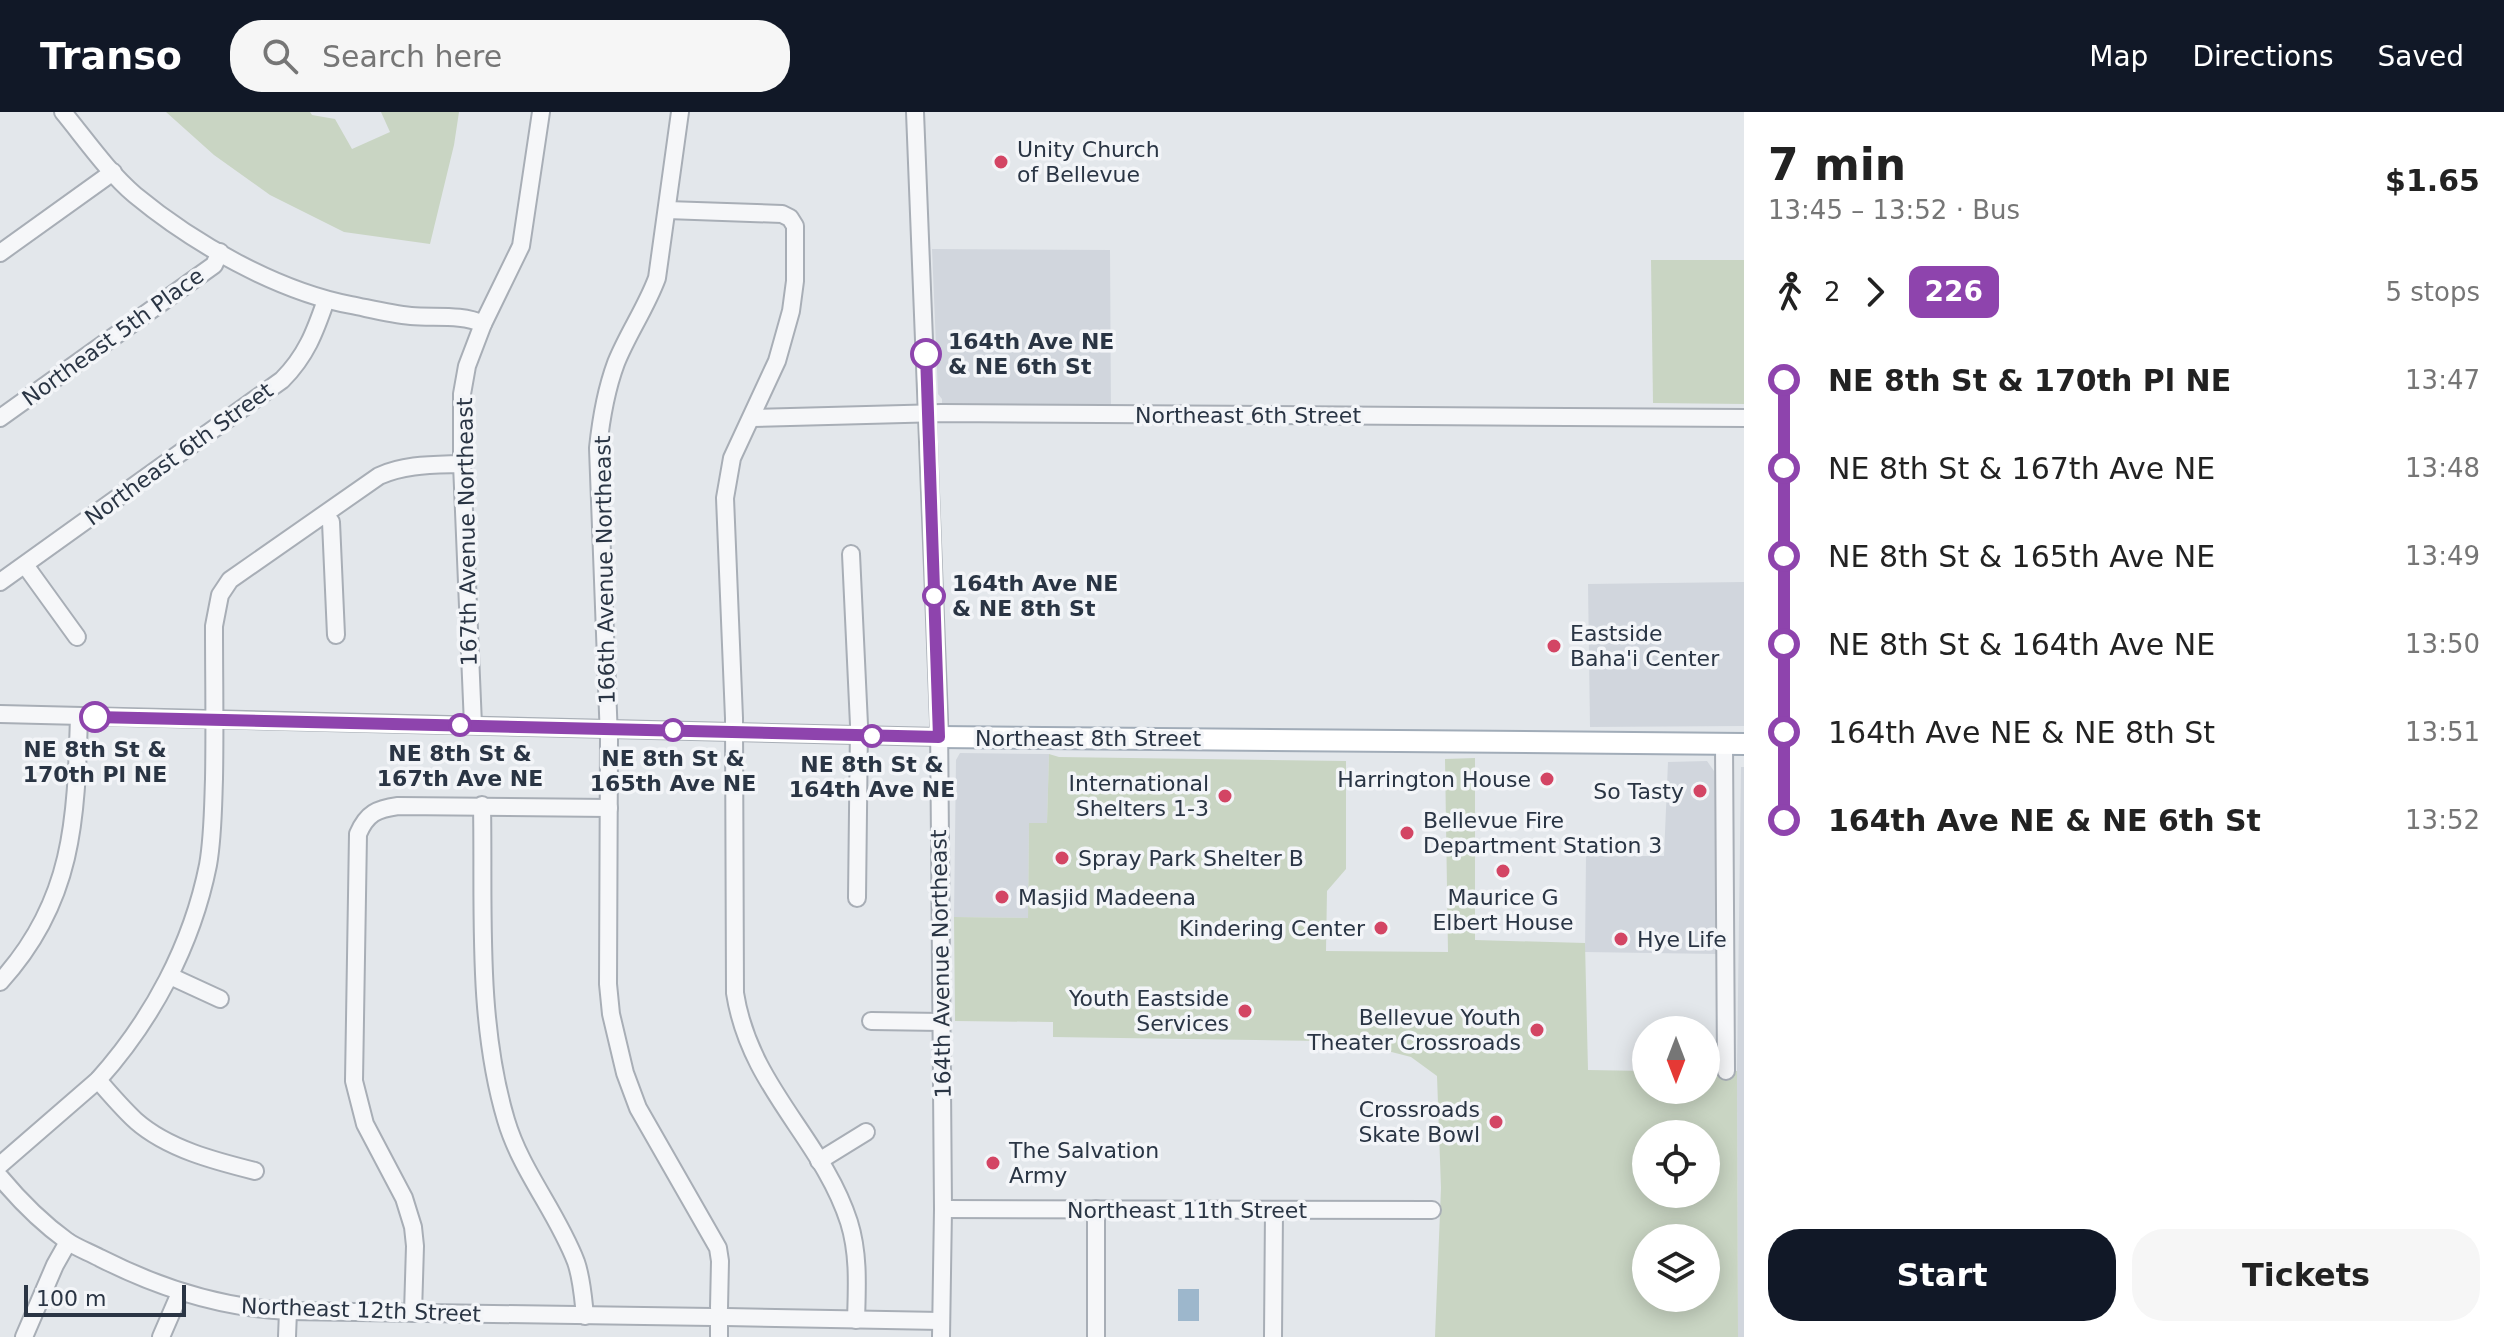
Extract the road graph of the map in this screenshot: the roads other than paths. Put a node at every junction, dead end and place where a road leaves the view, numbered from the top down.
1 (63, 112) edge
2 (541, 112) edge
3 (680, 112) edge
4 (915, 112) edge
5 (113, 172) junction
6 (667, 210) junction
7 (220, 252) junction
8 (0, 253) edge
9 (326, 300) junction
10 (483, 324) junction
11 (927, 413) junction
12 (0, 418) edge
13 (752, 418) junction
14 (1744, 418) edge
15 (462, 464) junction
16 (325, 515) junction
17 (851, 554) dead end
18 (25, 565) junction
19 (0, 582) edge
20 (336, 635) dead end
21 (77, 637) dead end
22 (0, 714) edge
23 (79, 716) junction
24 (214, 720) junction
25 (473, 725) junction
26 (609, 729) junction
27 (734, 733) junction
28 (859, 735) junction
29 (939, 737) junction
30 (1734, 744) edge
31 (482, 805) junction
32 (609, 808) junction
33 (857, 898) dead end
34 (170, 976) junction
35 (0, 982) edge
36 (220, 999) dead end
37 (871, 1021) dead end
38 (942, 1022) junction
39 (1726, 1071) dead end
40 (98, 1080) junction
41 (866, 1132) dead end
42 (819, 1161) junction
43 (0, 1165) edge
44 (255, 1171) dead end
45 (0, 1177) edge
46 (943, 1209) junction
47 (1096, 1209) junction
48 (1274, 1210) junction
49 (1432, 1210) dead end
50 (68, 1242) junction
51 (180, 1293) junction
52 (288, 1311) junction
53 (413, 1313) junction
54 (585, 1316) junction
55 (719, 1320) edge
56 (856, 1320) junction
57 (941, 1329) edge
58 (24, 1337) edge
59 (161, 1337) edge
60 (287, 1337) edge
61 (1096, 1337) edge
62 (1273, 1337) edge

1 - 5 street
2 - 10 street, 167th Avenue Northeast
3 - 6 street, 166th Avenue Northeast
4 - 11 street, 164th Avenue Northeast
5 - 7 street
5 - 8 street
6 - 13 street
6 - 26 street, 166th Avenue Northeast
7 - 9 street
7 - 12 street, Northeast 5th Place
9 - 10 street
9 - 18 street, Northeast 6th Street
10 - 15 street, 167th Avenue Northeast
11 - 13 street, Northeast 6th Street
11 - 14 street, Northeast 6th Street
11 - 29 street, 164th Avenue Northeast
13 - 27 street
15 - 16 street
15 - 25 street, 167th Avenue Northeast
16 - 20 street
16 - 24 street
17 - 28 street
18 - 19 street, Northeast 6th Street
18 - 21 street
22 - 23 street, Northeast 8th Street
23 - 24 street, Northeast 8th Street
23 - 35 street
24 - 25 street, Northeast 8th Street
24 - 34 street
25 - 26 street, Northeast 8th Street
26 - 27 street, Northeast 8th Street
26 - 32 street, 166th Avenue Northeast
27 - 28 street, Northeast 8th Street
27 - 42 street
28 - 29 street, Northeast 8th Street
28 - 33 street
29 - 30 main road, Northeast 8th Street
29 - 38 street, 164th Avenue Northeast
30 - 39 street
31 - 32 street
31 - 53 street
31 - 54 street
32 - 55 street, 166th Avenue Northeast
34 - 36 street
34 - 40 street
37 - 38 street
38 - 46 street, 164th Avenue Northeast
40 - 43 street
40 - 44 street
41 - 42 street
42 - 56 street
45 - 50 street, Northeast 12th Street
46 - 47 street, Northeast 11th Street
46 - 57 street, 164th Avenue Northeast
47 - 48 street, Northeast 11th Street
47 - 61 street
48 - 49 street, Northeast 11th Street
48 - 62 street
50 - 51 street, Northeast 12th Street
50 - 58 street
51 - 52 street, Northeast 12th Street
51 - 59 street
52 - 53 street, Northeast 12th Street
52 - 60 street
53 - 54 street, Northeast 12th Street
54 - 55 street, Northeast 12th Street
55 - 56 street, Northeast 12th Street
56 - 57 street, Northeast 12th Street

